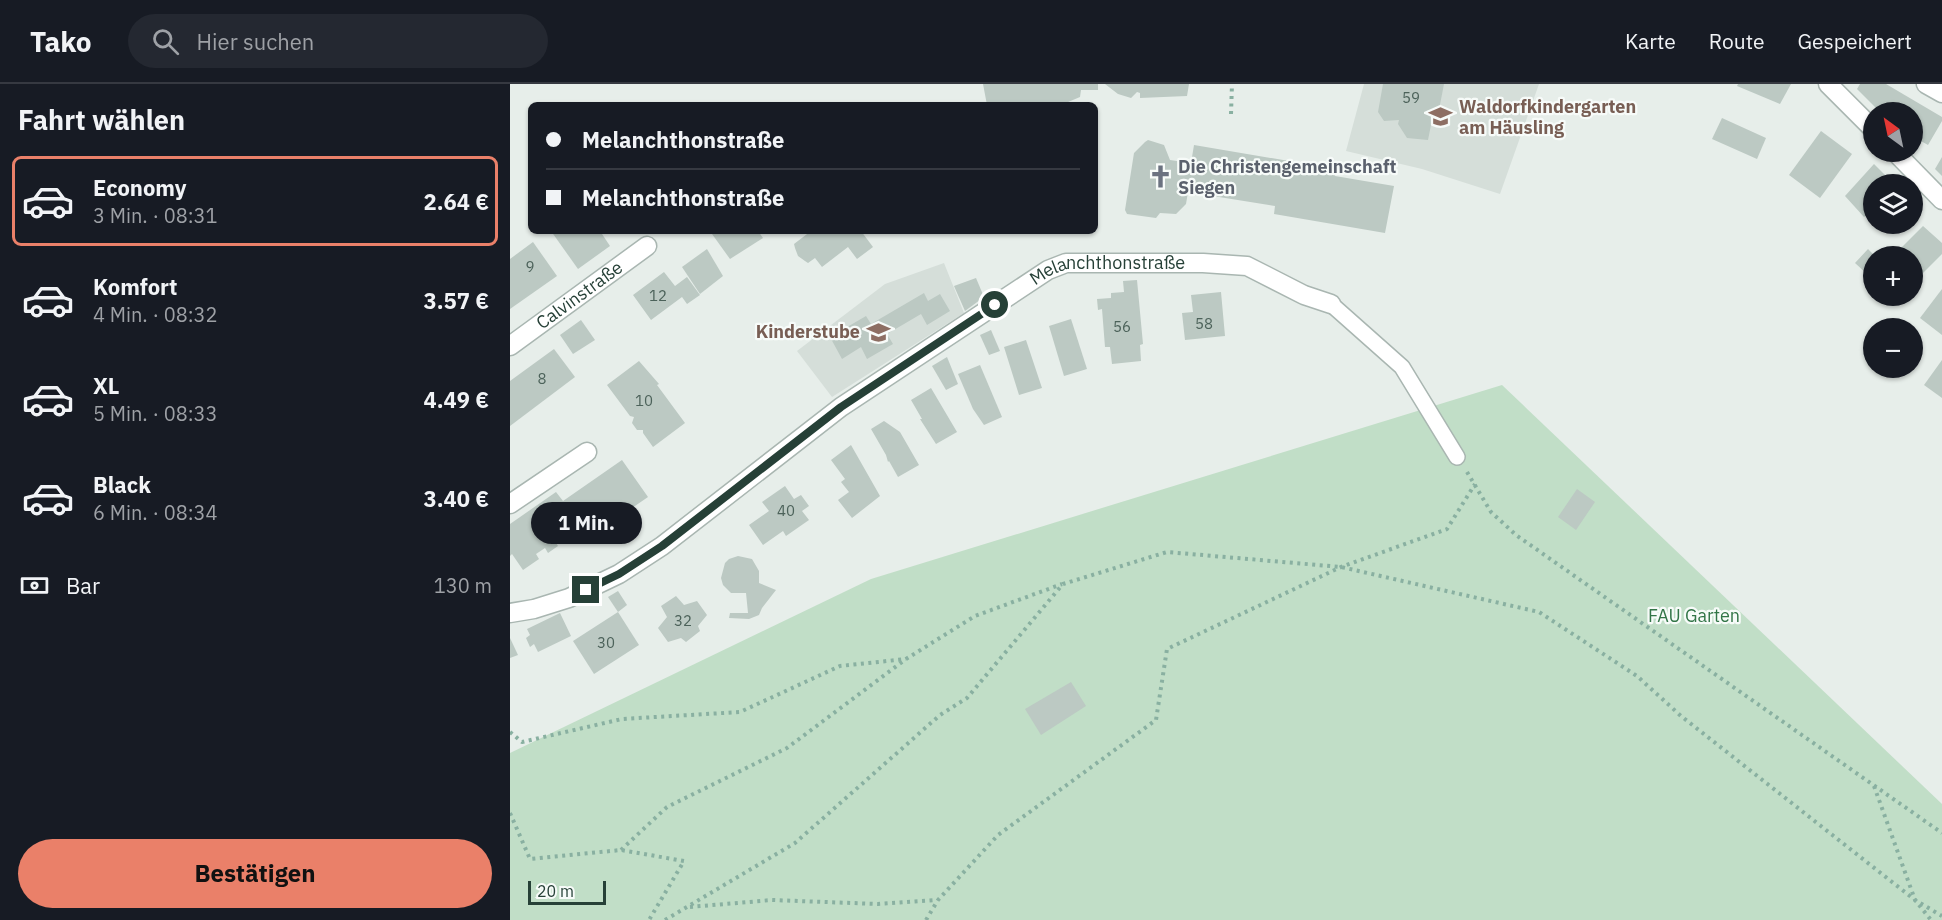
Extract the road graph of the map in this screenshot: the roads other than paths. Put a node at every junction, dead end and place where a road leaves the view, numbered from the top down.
1 (1828, 84) edge
2 (1926, 84) edge
3 (1942, 93) edge
4 (1863, 119) edge
5 (1905, 162) edge
6 (1942, 200) edge
7 (647, 246) dead end
8 (1331, 304) joint
9 (510, 346) edge
10 (587, 452) dead end
11 (1456, 457) dead end
12 (510, 504) edge
13 (510, 613) edge

1 - 4 street
2 - 3 street
5 - 6 street
7 - 9 street, Calvinstraße
8 - 11 lane
8 - 13 street, Melanchthonstraße
10 - 12 street

